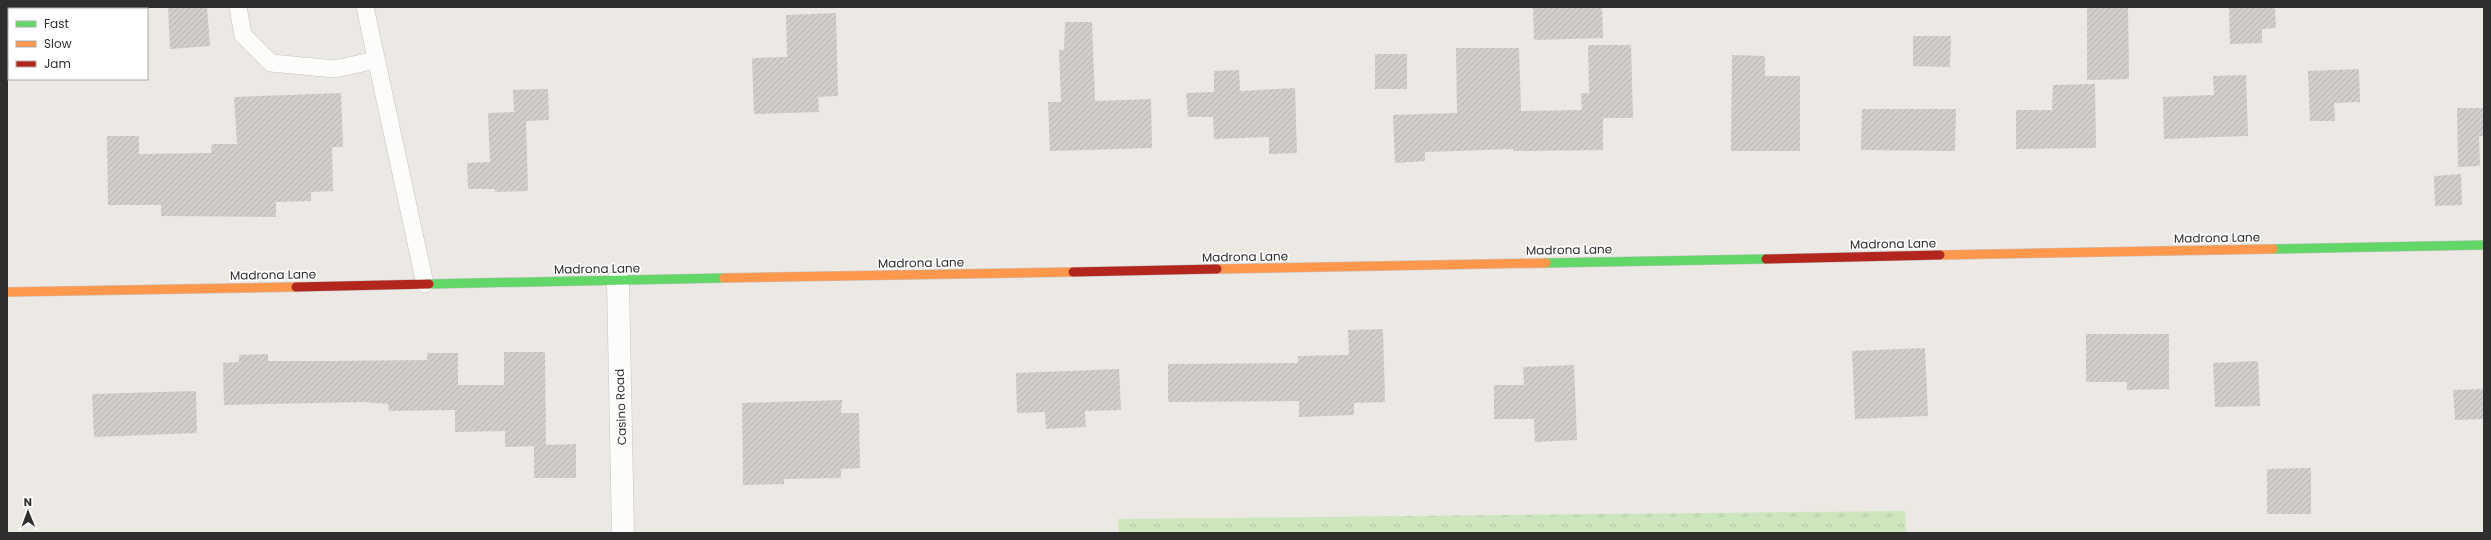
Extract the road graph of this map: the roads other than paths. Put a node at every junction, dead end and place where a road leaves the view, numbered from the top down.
1 (238, 7) edge
2 (365, 7) edge
3 (376, 60) junction
4 (2484, 245) edge
5 (618, 281) junction
6 (425, 284) junction
7 (7, 292) edge
8 (624, 533) edge

1 - 3 lane
2 - 3 lane
3 - 6 lane
4 - 5 street, Madrona Lane
5 - 6 street, Madrona Lane
5 - 8 street, Casino Road
6 - 7 street, Madrona Lane

